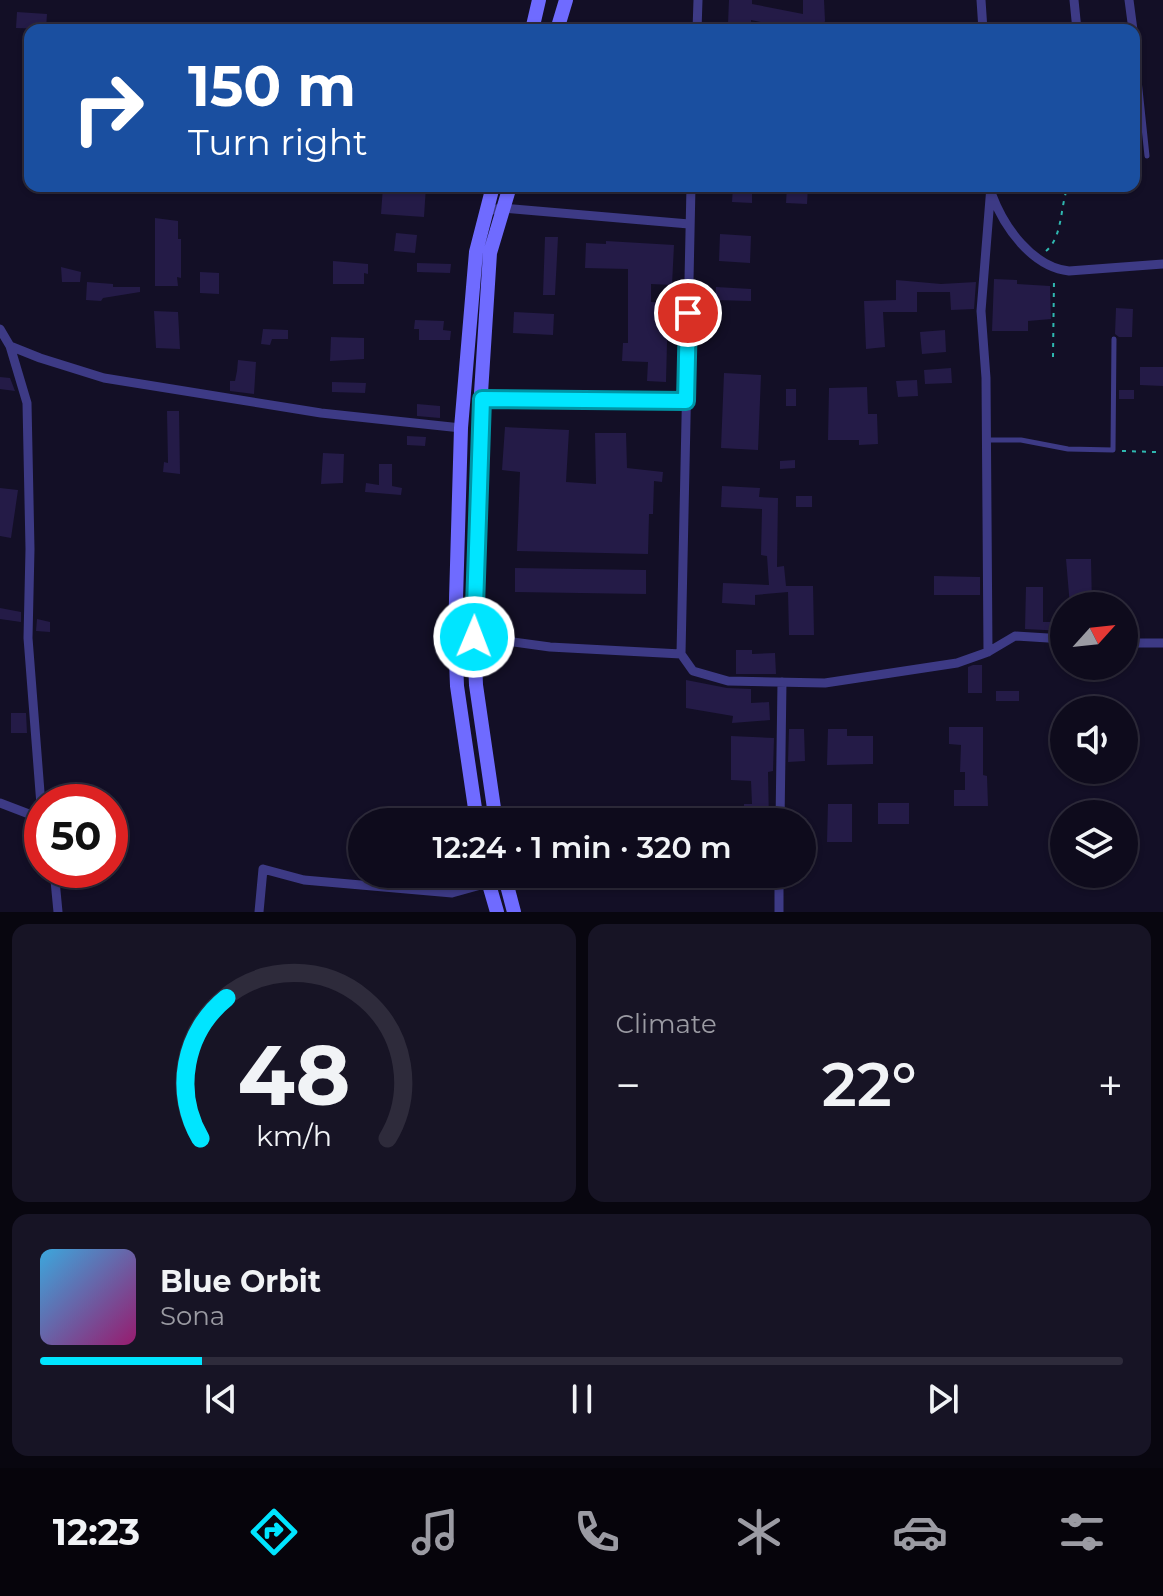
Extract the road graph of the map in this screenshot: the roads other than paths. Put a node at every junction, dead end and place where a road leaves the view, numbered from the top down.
1 (539, 0) edge
2 (566, 0) edge
3 (698, 0) edge
4 (981, 0) edge
5 (1074, 0) edge
6 (1129, 0) edge
7 (533, 24) edge
8 (559, 24) edge
9 (697, 24) edge
10 (983, 24) edge
11 (1076, 24) edge
12 (1132, 24) edge
13 (1140, 89) edge
14 (1147, 156) dead end
15 (494, 192) edge
16 (506, 192) edge
17 (691, 192) edge
18 (991, 192) edge
19 (992, 192) edge
20 (495, 209) junction
21 (689, 224) junction
22 (1163, 264) edge
23 (0, 329) edge
24 (1114, 339) dead end
25 (10, 346) junction
26 (464, 397) junction
27 (482, 399) junction
28 (686, 401) junction
29 (461, 428) junction
30 (987, 440) junction
31 (455, 634) junction
32 (474, 637) junction
33 (1050, 638) edge
34 (1138, 643) edge
35 (1163, 643) edge
36 (988, 652) junction
37 (681, 654) junction
38 (782, 682) junction
39 (476, 685) junction
40 (457, 686) junction
41 (39, 784) edge
42 (0, 803) edge
43 (475, 808) edge
44 (494, 808) edge
45 (780, 808) edge
46 (24, 812) edge
47 (348, 884) edge
48 (56, 888) edge
49 (395, 888) edge
50 (464, 888) edge
51 (490, 888) edge
52 (508, 888) edge
53 (779, 888) edge
54 (58, 912) edge
55 (259, 912) edge
56 (497, 912) edge
57 (514, 912) edge
58 (779, 912) edge

1 - 7 main road
2 - 8 main road
3 - 9 street
4 - 10 street
5 - 11 street
6 - 12 street
13 - 14 lane
15 - 20 main road
16 - 20 main road
17 - 21 street
18 - 30 street
19 - 22 street
20 - 21 street
20 - 26 main road
20 - 27 main road
21 - 28 street
23 - 25 street
24 - 30 lane
25 - 29 street
25 - 41 street
26 - 27 street
26 - 29 main road
27 - 28 street
27 - 32 main road
28 - 37 street
29 - 31 main road
30 - 36 street
31 - 32 street
31 - 40 main road
32 - 37 street
32 - 39 main road
33 - 36 street
34 - 35 street
36 - 38 street
37 - 38 street
38 - 45 street
39 - 40 main road
39 - 44 main road
40 - 43 main road
42 - 46 street
47 - 55 street
48 - 54 street
49 - 50 street
51 - 56 main road
52 - 57 main road
53 - 58 street

